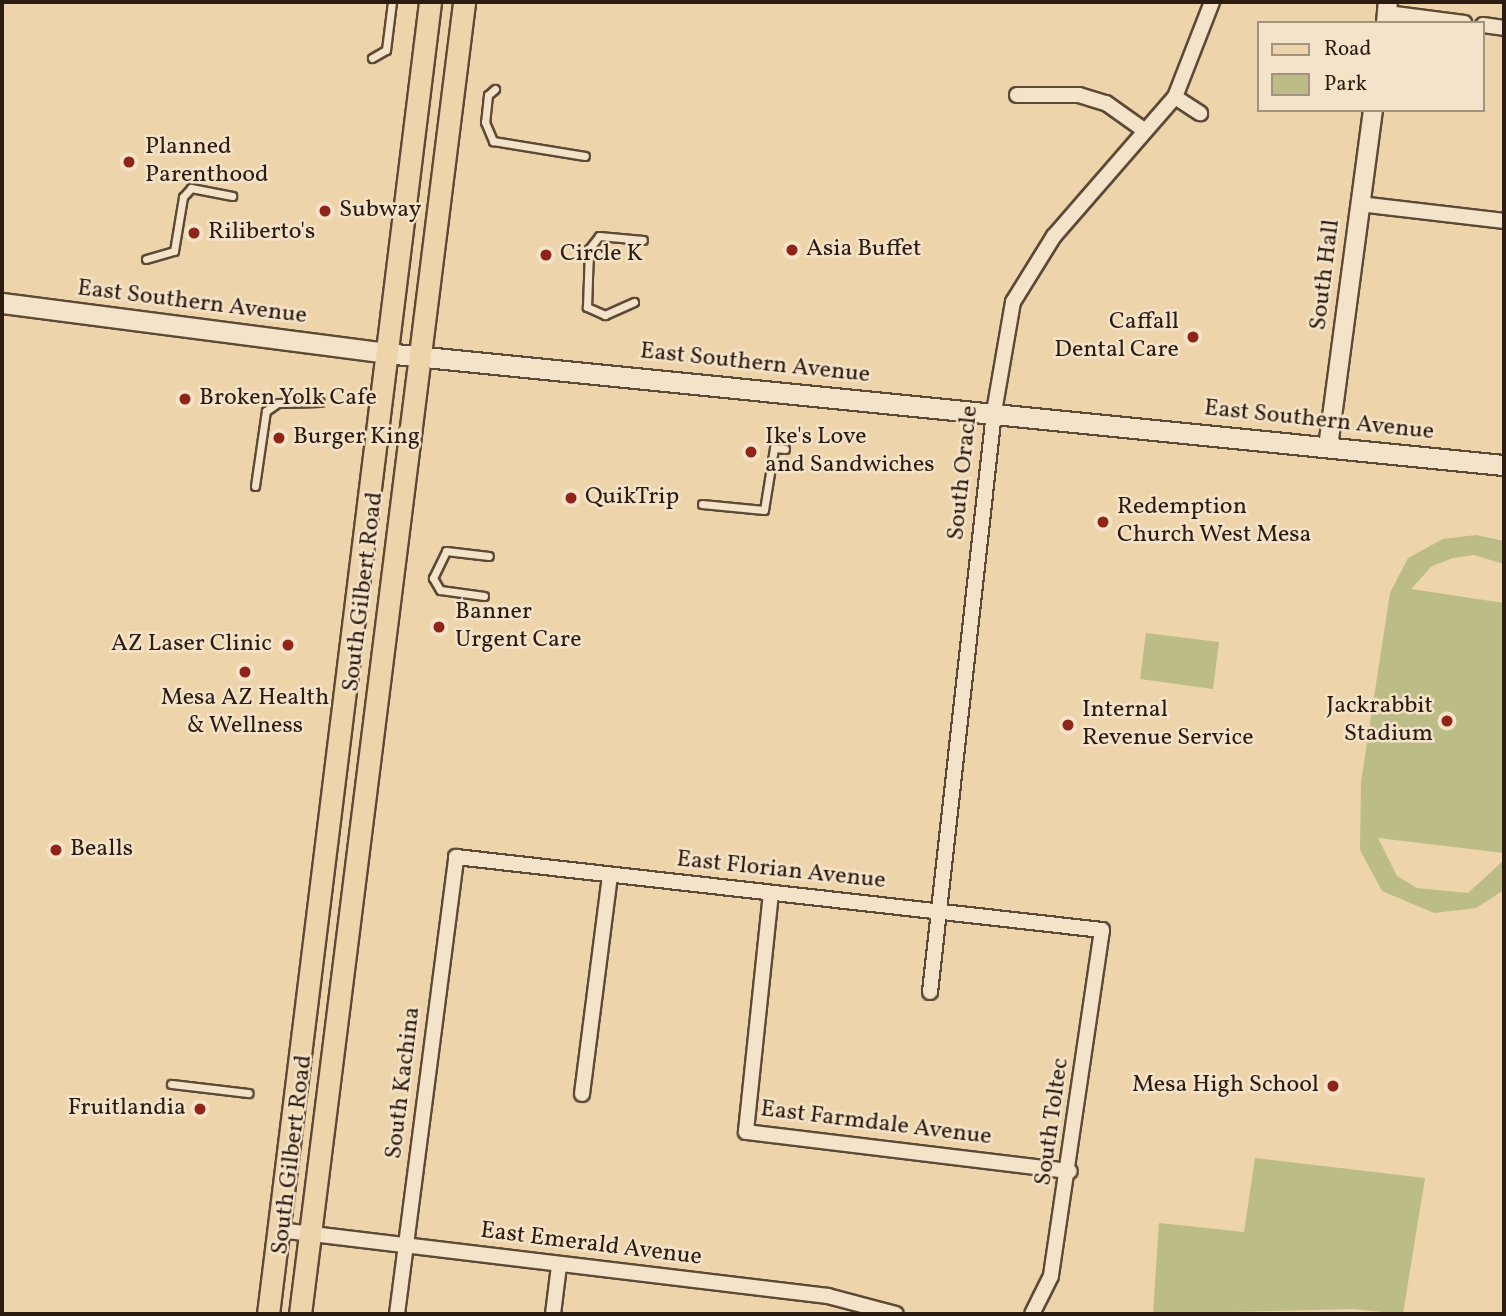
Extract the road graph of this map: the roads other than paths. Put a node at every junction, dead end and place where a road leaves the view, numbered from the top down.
1 (392, 2) edge
2 (430, 2) edge
3 (464, 2) edge
4 (1212, 2) edge
5 (1387, 13) edge
6 (1449, 21) edge
7 (1485, 25) edge
8 (1504, 28) edge
9 (372, 58) dead end
10 (495, 89) dead end
11 (1017, 95) dead end
12 (1175, 97) junction
13 (1373, 112) edge
14 (1200, 113) dead end
15 (1144, 130) junction
16 (585, 156) dead end
17 (232, 196) dead end
18 (1360, 204) junction
19 (1504, 221) edge
20 (643, 240) dead end
21 (146, 260) dead end
22 (634, 302) dead end
23 (2, 303) edge
24 (385, 353) junction
25 (421, 356) junction
26 (320, 402) dead end
27 (994, 412) junction
28 (1328, 447) junction
29 (785, 449) dead end
30 (1504, 465) edge
31 (255, 486) dead end
32 (702, 504) dead end
33 (489, 556) dead end
34 (484, 596) dead end
35 (370, 753) junction
36 (336, 756) junction
37 (456, 857) joint
38 (610, 875) junction
39 (771, 893) junction
40 (938, 912) junction
41 (1101, 930) joint
42 (930, 992) dead end
43 (171, 1084) dead end
44 (248, 1093) dead end
45 (582, 1094) dead end
46 (1070, 1171) junction
47 (279, 1230) junction
48 (310, 1233) junction
49 (406, 1244) junction
50 (559, 1266) junction
51 (268, 1314) edge
52 (300, 1314) edge
53 (397, 1314) edge
54 (554, 1314) edge
55 (897, 1314) edge
56 (1032, 1314) edge

1 - 9 lane
2 - 24 main road, South Gilbert Road
3 - 25 main road, South Gilbert Road
4 - 12 street, South Oracle
5 - 6 street
7 - 8 street
10 - 16 lane
11 - 15 street
12 - 14 street
12 - 15 street, South Oracle
13 - 18 street, South Hall
15 - 27 street, South Oracle
17 - 21 lane
18 - 19 street
18 - 28 street, South Hall
20 - 22 lane
23 - 24 main road, East Southern Avenue
24 - 25 main road, East Southern Avenue
24 - 36 main road, South Gilbert Road
25 - 27 main road, East Southern Avenue
25 - 35 main road, South Gilbert Road
26 - 31 lane
27 - 28 main road, East Southern Avenue
27 - 40 street, South Oracle
28 - 30 main road, East Southern Avenue
29 - 32 lane
33 - 34 lane
35 - 36 main road
35 - 48 main road, South Gilbert Road
36 - 47 main road, South Gilbert Road
37 - 38 street, East Florian Avenue
37 - 49 street, South Kachina
38 - 39 street, East Florian Avenue
38 - 45 street
39 - 40 street, East Florian Avenue
39 - 46 street, East Farmdale Avenue
40 - 41 street, East Florian Avenue
40 - 42 street, South Oracle
41 - 46 street, South Toltec
43 - 44 lane
46 - 56 street, South Toltec
47 - 48 street, East Emerald Avenue
47 - 51 main road, South Gilbert Road
48 - 49 street, East Emerald Avenue
48 - 52 main road, South Gilbert Road
49 - 50 street, East Emerald Avenue
49 - 53 street, South Kachina
50 - 54 street
50 - 55 street, East Emerald Avenue

